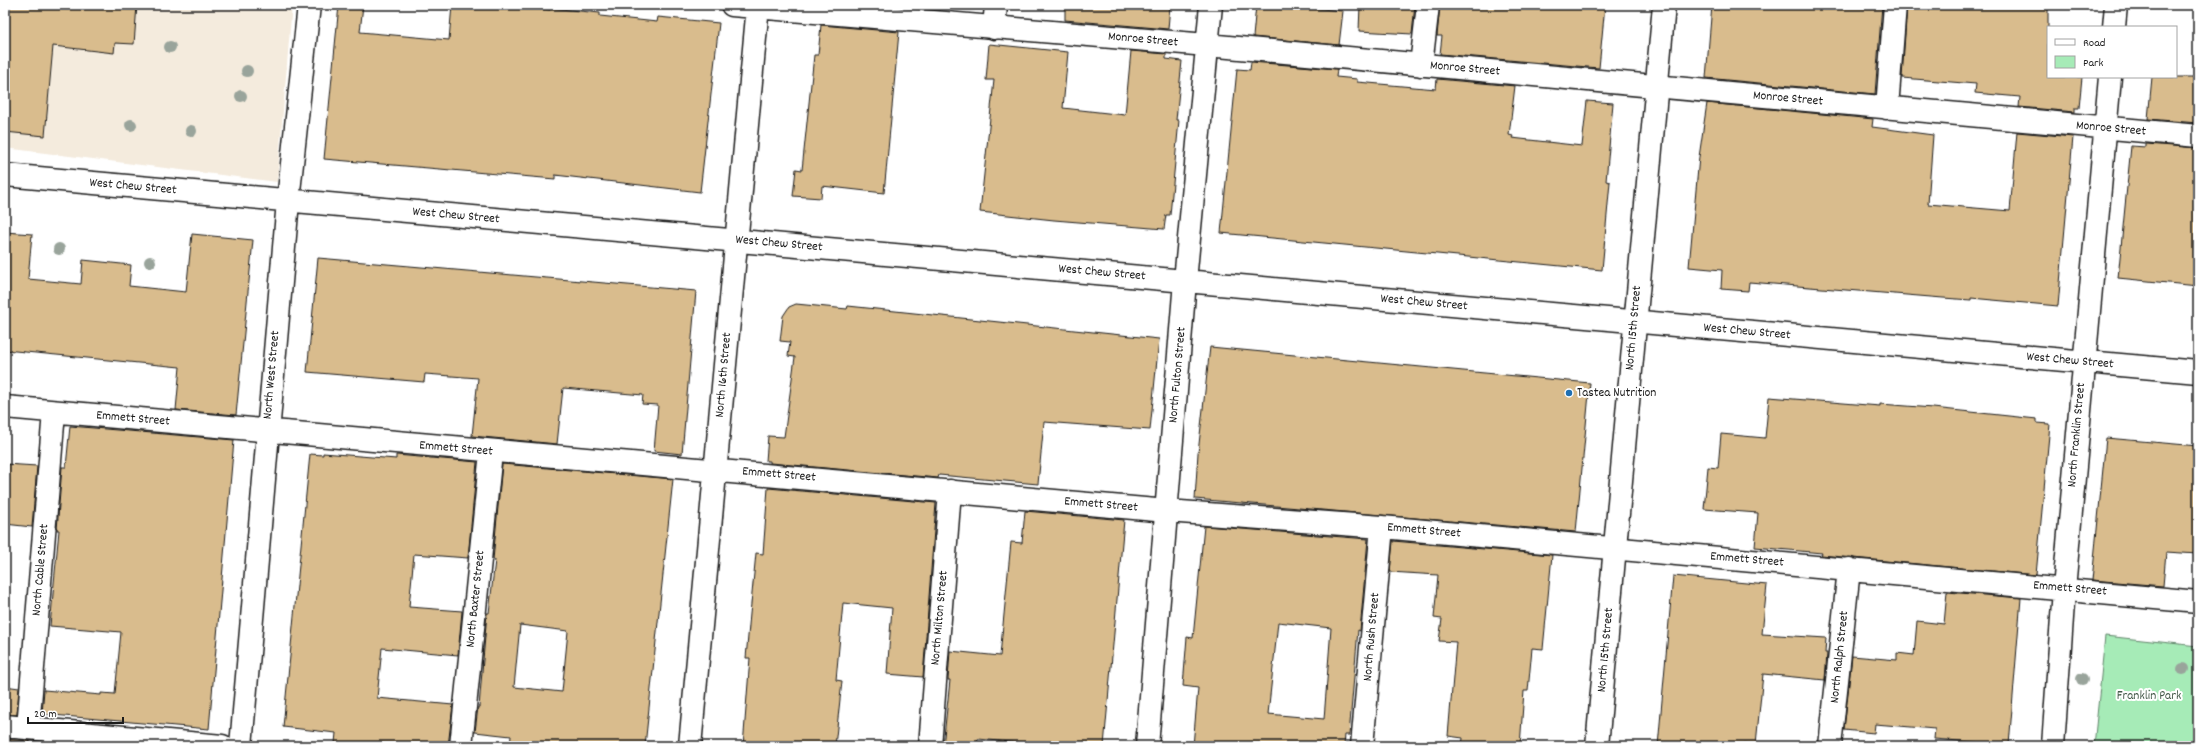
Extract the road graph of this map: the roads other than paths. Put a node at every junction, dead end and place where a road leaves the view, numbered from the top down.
1 (309, 5) edge
2 (732, 5) edge
3 (996, 5) edge
4 (1211, 5) edge
5 (1428, 5) edge
6 (1664, 5) edge
7 (1895, 5) edge
8 (2116, 5) edge
9 (758, 6) edge
10 (2114, 26) edge
11 (994, 28) junction
12 (1207, 45) junction
13 (1421, 65) junction
14 (2110, 78) edge
15 (1656, 86) junction
16 (1887, 108) junction
17 (2106, 128) junction
18 (2198, 136) edge
19 (5, 175) edge
20 (288, 201) junction
21 (737, 240) junction
22 (1185, 281) junction
23 (1635, 322) junction
24 (2084, 362) junction
25 (2198, 372) edge
26 (5, 407) edge
27 (54, 412) junction
28 (267, 432) junction
29 (491, 452) junction
30 (716, 469) junction
31 (950, 491) junction
32 (1166, 511) junction
33 (1382, 527) junction
34 (1615, 549) junction
35 (1849, 569) junction
36 (2064, 589) junction
37 (2198, 602) edge
38 (5, 726) edge
39 (28, 728) junction
40 (222, 746) edge
41 (241, 746) edge
42 (461, 746) edge
43 (690, 746) edge
44 (930, 746) edge
45 (1147, 746) edge
46 (1362, 746) edge
47 (1597, 746) edge
48 (1830, 746) edge
49 (2053, 746) edge

1 - 20 street, North West Street
2 - 9 street, Monroe Street
3 - 11 street
4 - 12 street, North Fulton Street
5 - 13 street
6 - 15 street, North 15th Street
7 - 16 street
8 - 10 street
9 - 11 street, Monroe Street
9 - 21 street, North 16th Street
11 - 12 street, Monroe Street
12 - 13 street, Monroe Street
12 - 22 street, North Fulton Street
13 - 15 street, Monroe Street
14 - 17 street, North Franklin Street
15 - 16 street, Monroe Street
15 - 23 street, North 15th Street
16 - 17 street, Monroe Street
17 - 18 street, Monroe Street
17 - 24 street, North Franklin Street
19 - 20 street, West Chew Street
20 - 21 street, West Chew Street
20 - 28 street, North West Street
21 - 22 street, West Chew Street
21 - 30 street, North 16th Street
22 - 23 street, West Chew Street
22 - 32 street, North Fulton Street
23 - 24 street, West Chew Street
23 - 34 street, North 15th Street
24 - 25 street, West Chew Street
24 - 36 street, North Franklin Street
26 - 27 street, Emmett Street
27 - 28 street, Emmett Street
27 - 39 street, North Cable Street
28 - 29 street, Emmett Street
28 - 41 street, North West Street
29 - 30 street, Emmett Street
29 - 42 street, North Baxter Street
30 - 31 street, Emmett Street
30 - 43 street, North 16th Street
31 - 32 street, Emmett Street
31 - 44 street, North Milton Street
32 - 33 street, Emmett Street
32 - 45 street, North Fulton Street
33 - 34 street, Emmett Street
33 - 46 street, North Rush Street
34 - 35 street, Emmett Street
34 - 47 street, North 15th Street
35 - 36 street, Emmett Street
35 - 48 street, North Ralph Street
36 - 37 street, Emmett Street
36 - 49 street, North Franklin Street
38 - 39 street
39 - 40 street

